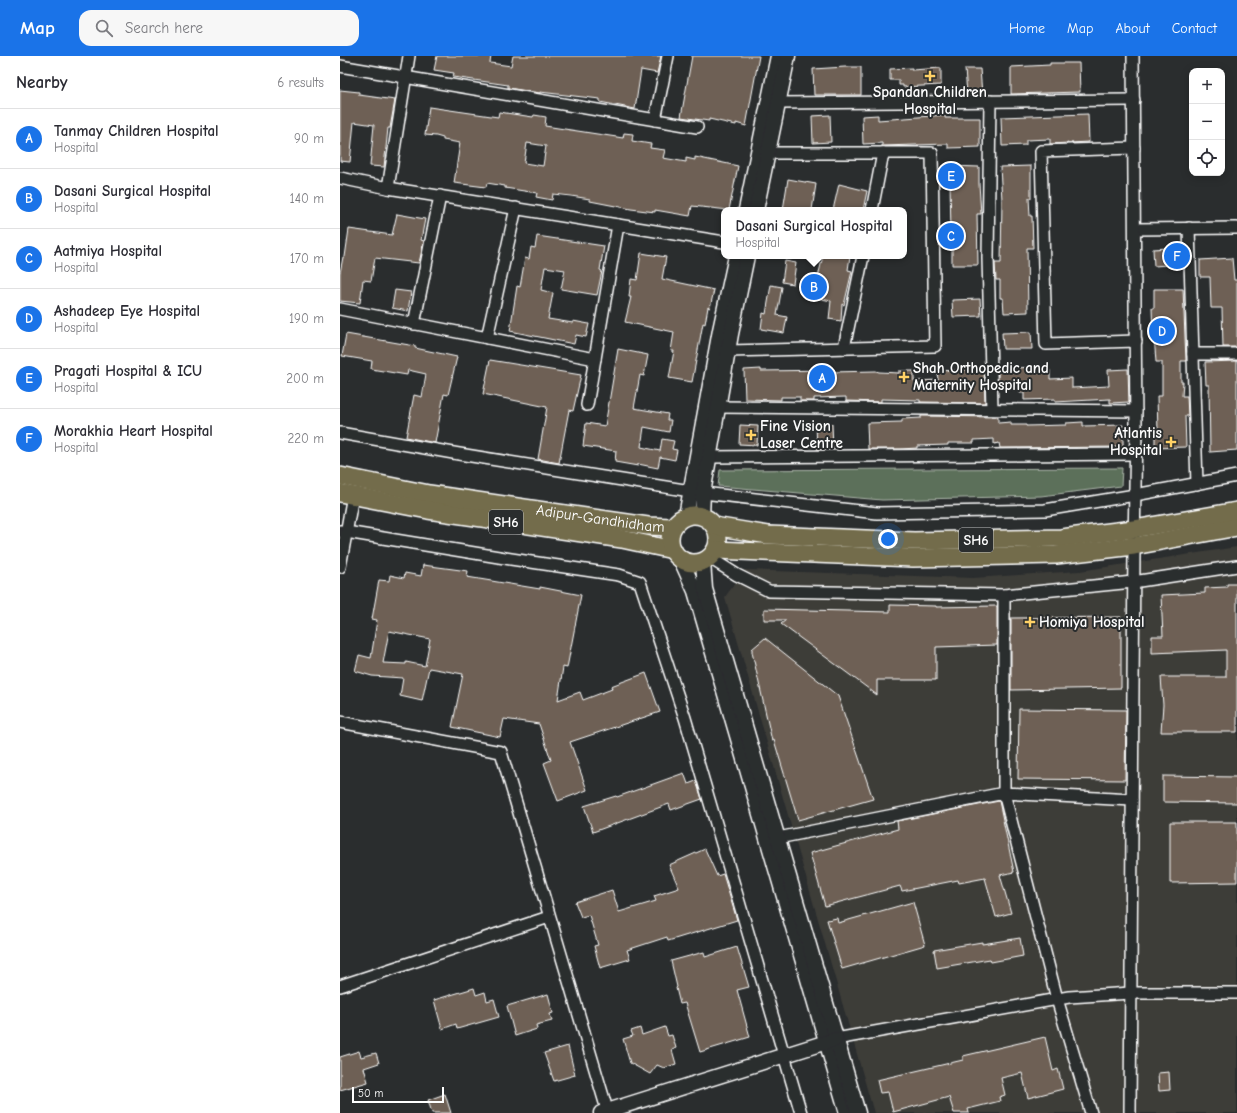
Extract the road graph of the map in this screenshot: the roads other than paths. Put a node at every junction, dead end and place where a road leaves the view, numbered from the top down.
1 (409, 56) edge
2 (668, 56) edge
3 (778, 56) edge
4 (788, 56) edge
5 (1133, 56) edge
6 (340, 66) edge
7 (406, 77) junction
8 (1134, 100) junction
9 (990, 101) junction
10 (778, 103) junction
11 (655, 120) junction
12 (697, 127) dead end
13 (1134, 148) junction
14 (768, 153) junction
15 (884, 153) junction
16 (340, 178) edge
17 (388, 188) junction
18 (440, 196) junction
19 (747, 207) edge
20 (757, 207) edge
21 (873, 207) edge
22 (516, 208) junction
23 (618, 225) junction
24 (1189, 228) junction
25 (1237, 228) edge
26 (1135, 229) junction
27 (721, 242) edge
28 (735, 259) edge
29 (746, 259) edge
30 (862, 259) edge
31 (340, 309) edge
32 (414, 324) junction
33 (487, 338) junction
34 (1136, 341) junction
35 (844, 348) junction
36 (728, 352) junction
37 (1193, 354) junction
38 (1237, 354) edge
39 (595, 359) junction
40 (587, 405) dead end
41 (718, 406) junction
42 (992, 409) junction
43 (1136, 410) junction
44 (340, 433) edge
45 (1136, 454) junction
46 (709, 457) junction
47 (340, 476) edge
48 (1237, 476) edge
49 (1197, 484) junction
50 (696, 492) junction
51 (347, 494) edge
52 (1135, 495) junction
53 (1237, 511) edge
54 (701, 519) junction
55 (672, 527) junction
56 (1237, 527) edge
57 (1134, 529) junction
58 (343, 532) edge
59 (1134, 546) junction
60 (677, 555) junction
61 (710, 556) junction
62 (340, 566) edge
63 (1237, 566) edge
64 (1133, 582) junction
65 (1004, 595) junction
66 (340, 722) edge
67 (1004, 793) junction
68 (1132, 800) junction
69 (778, 838) junction
70 (549, 917) junction
71 (340, 986) edge
72 (1131, 993) junction
73 (1237, 993) edge
74 (1057, 999) junction
75 (831, 1040) junction
76 (784, 1055) junction
77 (605, 1112) edge
78 (801, 1113) edge
79 (847, 1113) edge
80 (858, 1113) edge
81 (1091, 1113) edge
82 (1130, 1113) edge

1 - 7 street
2 - 11 street
3 - 19 street
4 - 10 street
5 - 8 street
6 - 7 street
7 - 11 street
7 - 17 street
8 - 9 street
8 - 13 street
9 - 10 street
9 - 42 street
10 - 14 street
11 - 12 street
13 - 26 street
13 - 34 street
14 - 15 street
14 - 20 street
15 - 21 street
15 - 35 street
16 - 17 street
17 - 18 street
18 - 22 street
18 - 32 street
22 - 23 street
22 - 33 street
23 - 27 street
23 - 39 street
24 - 25 street
24 - 26 street
24 - 37 street
26 - 34 street
28 - 50 street
29 - 36 street
30 - 35 street
31 - 32 street
32 - 33 street
33 - 39 street
34 - 43 street
35 - 36 street
36 - 41 street
37 - 38 street
37 - 49 street
39 - 40 street
41 - 42 street
41 - 46 street
42 - 43 street
43 - 45 street
44 - 50 street
45 - 46 street
45 - 52 street
46 - 50 street
47 - 55 main road, Adipur-Gandhidham / SH6
48 - 49 street
49 - 52 street
50 - 52 street
50 - 54 street
51 - 58 street
51 - 60 main road, SH6
52 - 57 street
53 - 57 main road, SH6
54 - 55 main road
54 - 57 main road, SH6
54 - 61 main road
55 - 60 main road
56 - 59 main road, SH6
57 - 59 street
58 - 62 street
58 - 76 street
59 - 61 main road, SH6
59 - 64 street
60 - 61 main road, SH6
60 - 75 street
61 - 65 street
61 - 69 street
63 - 64 street
64 - 65 street
64 - 68 street
65 - 67 street
66 - 70 street
67 - 68 street
67 - 69 street
67 - 74 street
68 - 72 street
69 - 75 street
70 - 71 street
70 - 77 street
72 - 73 street
72 - 74 street
72 - 82 street
74 - 75 street
74 - 81 street
75 - 76 street
75 - 79 street
75 - 80 street
76 - 77 street
76 - 78 street

